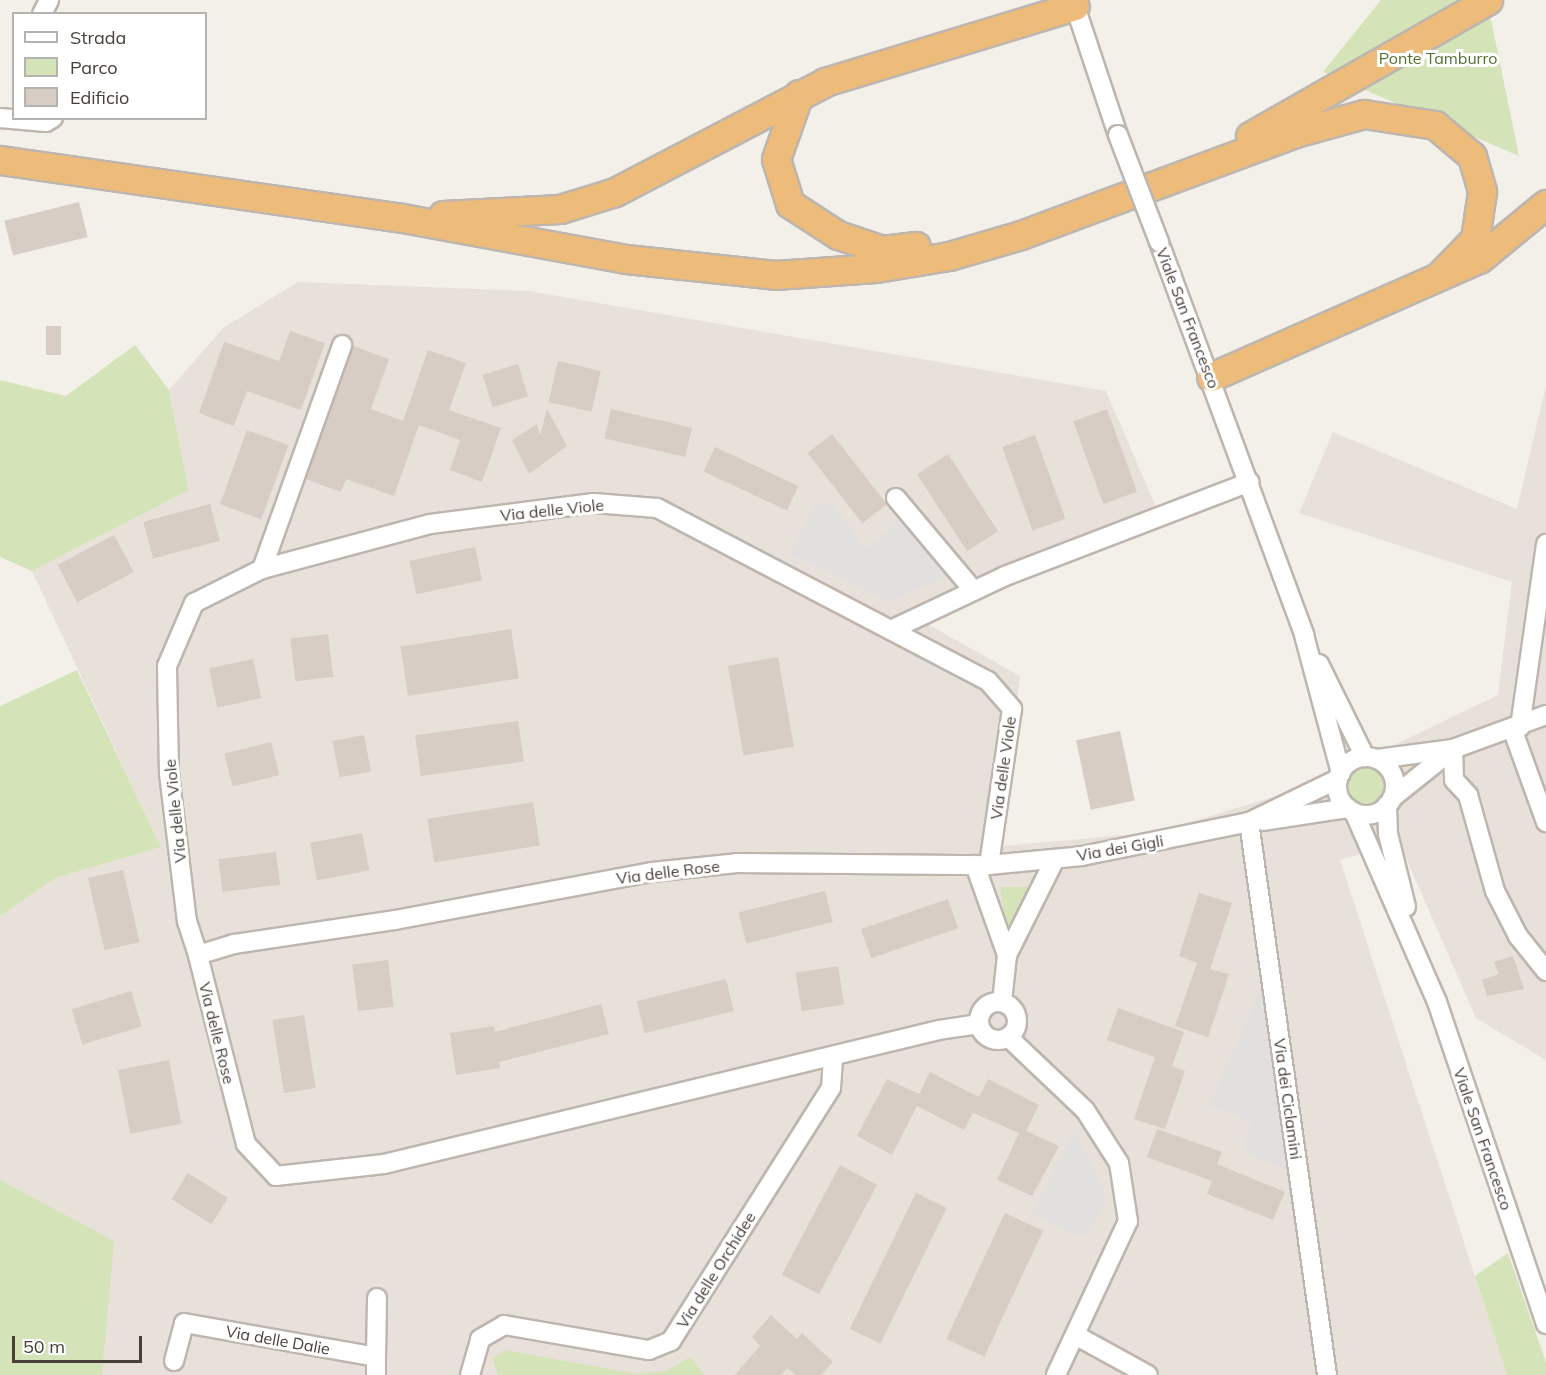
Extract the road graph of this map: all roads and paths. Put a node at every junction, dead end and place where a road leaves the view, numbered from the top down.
1 (1488, 0) edge
2 (1074, 3) edge
3 (799, 94) junction
4 (23, 120) edge
5 (49, 120) edge
6 (0, 160) edge
7 (1182, 175) junction
8 (1546, 204) edge
9 (397, 217) junction
10 (1021, 235) junction
11 (1442, 273) junction
12 (342, 345) dead end
13 (1211, 377) junction
14 (1250, 482) junction
15 (896, 498) dead end
16 (1546, 544) edge
17 (262, 569) junction
18 (974, 591) junction
19 (891, 630) junction
20 (1304, 635) junction
21 (1546, 715) edge
22 (1350, 718) junction
23 (1323, 729) junction
24 (1516, 729) junction
25 (1453, 749) junction
26 (1371, 758) junction
27 (1339, 776) junction
28 (1390, 802) junction
29 (1351, 810) junction
30 (1249, 822) junction
31 (1546, 822) edge
32 (1055, 859) junction
33 (1385, 860) junction
34 (982, 865) junction
35 (198, 955) junction
36 (1007, 955) junction
37 (1546, 971) edge
38 (1002, 1002) junction
39 (979, 1024) junction
40 (1008, 1037) junction
41 (832, 1056) junction
42 (377, 1298) dead end
43 (1546, 1324) edge
44 (1075, 1335) junction
45 (174, 1361) dead end
46 (376, 1366) edge
47 (470, 1375) edge
48 (1056, 1375) edge
49 (1148, 1375) edge
50 (1327, 1375) edge

1 - 7 highway
2 - 3 highway
2 - 13 street, Viale San Francesco, bridge
3 - 9 highway
3 - 10 highway
4 - 5 street
6 - 9 highway
7 - 10 highway
7 - 11 highway
8 - 11 highway
9 - 10 highway
11 - 13 highway
12 - 17 street
13 - 14 street, Viale San Francesco
14 - 18 street
14 - 20 street, Viale San Francesco
15 - 18 street
16 - 24 street
17 - 19 street, Via delle Viole
17 - 35 street, Via delle Viole
18 - 19 street
19 - 34 street, Via delle Viole
20 - 22 street, Viale San Francesco
20 - 23 street, Viale San Francesco
21 - 24 street
22 - 23 street
22 - 26 street, Viale San Francesco
23 - 27 street, Viale San Francesco
24 - 25 street
24 - 31 street
25 - 26 street
25 - 28 street
25 - 37 street
26 - 27 street
26 - 28 street
27 - 29 street
27 - 30 street, Via dei Gigli
28 - 29 street
28 - 33 street, Viale San Francesco
29 - 30 street, Via dei Gigli
29 - 33 street, Viale San Francesco
30 - 32 street, Via dei Gigli
30 - 50 street, Via dei Ciclamini
32 - 34 street, Via dei Gigli
32 - 36 street
33 - 43 street, Viale San Francesco
34 - 35 street, Via delle Rose
34 - 36 street
35 - 41 street, Via delle Rose
36 - 38 street
38 - 39 street
38 - 40 street
39 - 40 street
39 - 41 street, Via delle Rose
40 - 44 street
41 - 47 street, Via delle Orchidee
42 - 46 street, Via delle Dalie
44 - 48 street
44 - 49 street
45 - 46 street, Via delle Dalie

